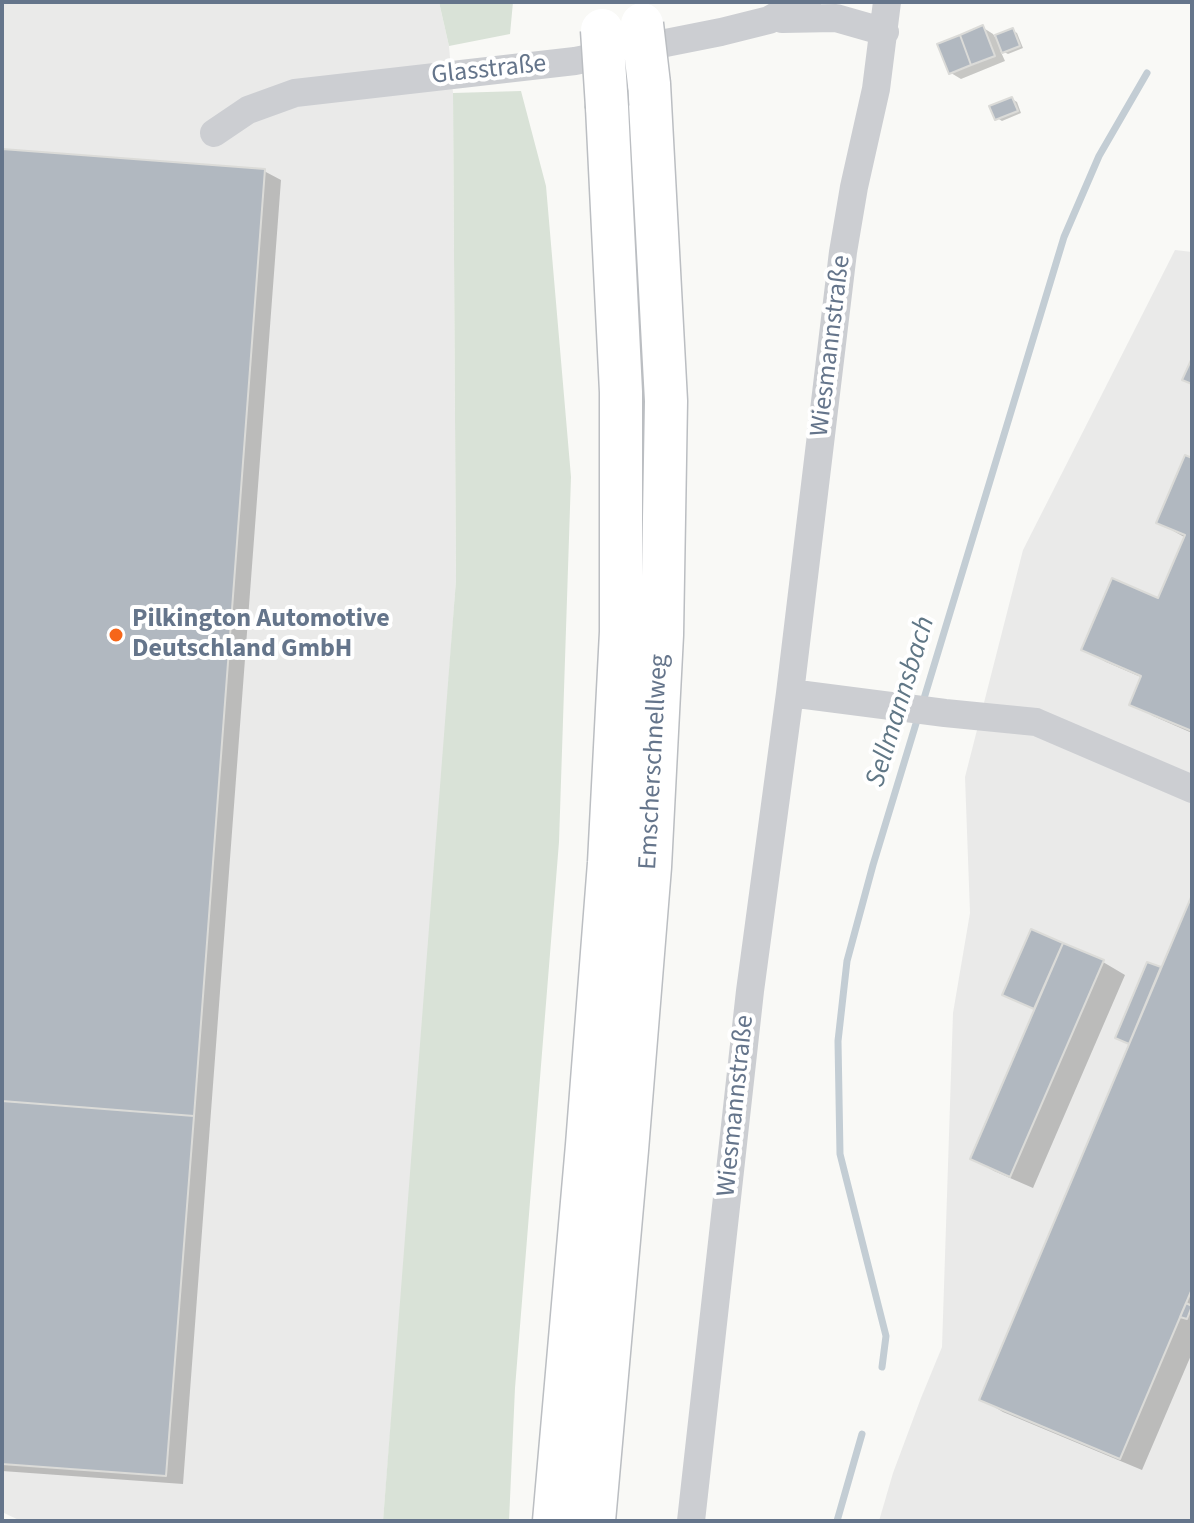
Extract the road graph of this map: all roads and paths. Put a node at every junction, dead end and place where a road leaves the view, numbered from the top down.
1 (807, 2) edge
2 (887, 2) edge
3 (641, 13) edge
4 (600, 16) edge
5 (769, 20) junction
6 (885, 32) junction
7 (214, 133) dead end
8 (790, 693) junction
9 (1192, 789) edge
10 (554, 1521) edge
11 (594, 1521) edge
12 (691, 1521) edge

1 - 5 street, Glasstraße
2 - 6 street, Wiesmannstraße
3 - 11 highway, Emscherschnellweg, bridge
4 - 10 highway, Emscherschnellweg, bridge
5 - 6 street, Glasstraße
5 - 7 street, Glasstraße
6 - 8 street, Wiesmannstraße
8 - 9 street
8 - 12 street, Wiesmannstraße

